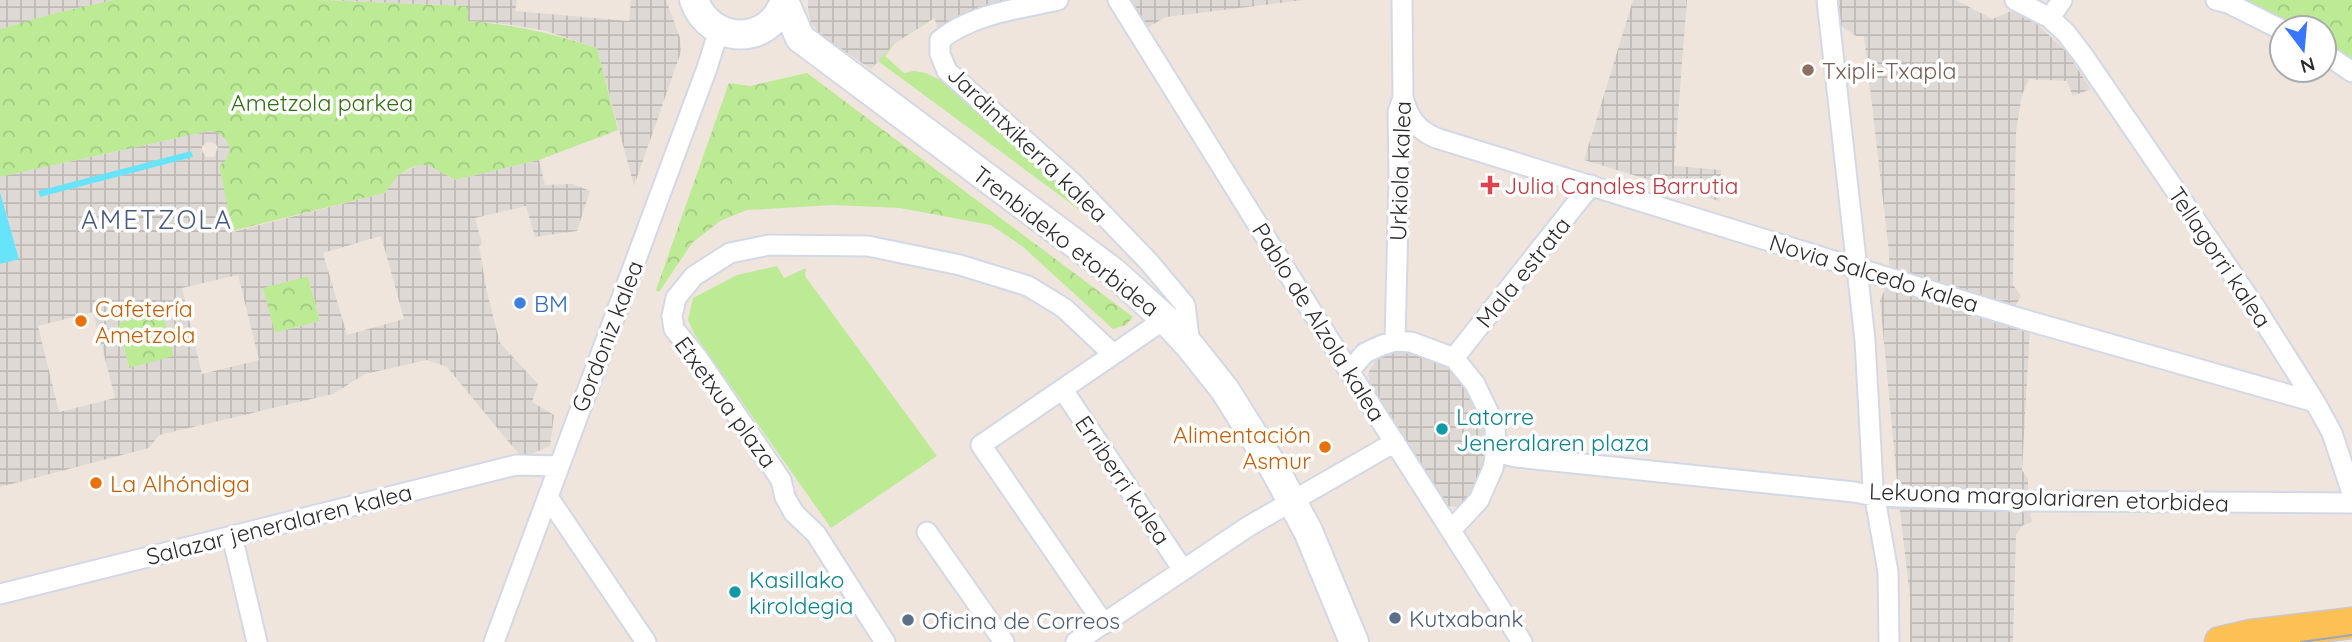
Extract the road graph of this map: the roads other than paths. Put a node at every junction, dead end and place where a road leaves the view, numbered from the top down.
1 (694, 0) edge
2 (1058, 0) edge
3 (1118, 0) edge
4 (1402, 0) edge
5 (1827, 0) edge
6 (2015, 0) edge
7 (2062, 0) edge
8 (2216, 0) edge
9 (785, 1) edge
10 (2050, 18) junction
11 (2268, 23) edge
12 (719, 30) junction
13 (758, 32) junction
14 (800, 38) junction
15 (1403, 98) junction
16 (1436, 138) junction
17 (1398, 163) junction
18 (1591, 184) junction
19 (1858, 269) junction
20 (1164, 318) junction
21 (1395, 341) junction
22 (1190, 346) junction
23 (1113, 354) junction
24 (1454, 358) junction
25 (1349, 371) junction
26 (1063, 390) junction
27 (2315, 402) junction
28 (1395, 442) junction
29 (1496, 452) junction
30 (559, 466) junction
31 (2352, 494) edge
32 (1874, 496) junction
33 (548, 497) junction
34 (1292, 501) junction
35 (2352, 503) edge
36 (1452, 529) junction
37 (927, 532) dead end
38 (232, 537) junction
39 (1183, 570) junction
40 (0, 594) edge
41 (2352, 623) edge
42 (1104, 624) junction
43 (257, 642) edge
44 (494, 642) edge
45 (646, 642) edge
46 (885, 642) edge
47 (1004, 642) edge
48 (1076, 642) edge
49 (1354, 642) edge
50 (1522, 642) edge
51 (1889, 642) edge
52 (2220, 642) edge

1 - 12 street
2 - 22 street, Jardintxikerra kalea
3 - 25 street, Pablo de Alzola kalea
4 - 15 street, Urkiola kalea
5 - 19 street
6 - 10 street, Tellagorri kalea
7 - 10 street
8 - 11 street
9 - 13 street
9 - 14 street
10 - 27 street, Tellagorri kalea
12 - 13 street
12 - 30 street, Gordoniz kalea
13 - 14 street
14 - 20 street, Trenbideko etorbidea
15 - 16 street, Novia Salcedo kalea
15 - 17 street, Urkiola kalea
16 - 17 street
16 - 18 street, Novia Salcedo kalea
17 - 21 street, Urkiola kalea
18 - 19 street, Novia Salcedo kalea
18 - 24 street, Mala estrata
19 - 27 street, Novia Salcedo kalea
19 - 32 street
20 - 22 street, Trenbideko etorbidea
20 - 23 street
21 - 24 street
21 - 25 street
22 - 34 street, Trenbideko etorbidea
23 - 26 street
23 - 46 street, Etxetxua plaza
24 - 29 street
25 - 28 street, Pablo de Alzola kalea
26 - 39 street, Erriberri kalea
26 - 42 street
27 - 31 street, Tellagorri kalea
28 - 34 street
28 - 36 street, Pablo de Alzola kalea
29 - 32 street, Lekuona margolariaren etorbidea
29 - 36 street
30 - 33 street, Gordoniz kalea
30 - 38 street, Salazar jeneralaren kalea
32 - 35 street, Lekuona margolariaren etorbidea
32 - 51 street
33 - 44 street, Gordoniz kalea
33 - 45 street
34 - 39 street
34 - 49 street, Trenbideko etorbidea
36 - 50 street, Pablo de Alzola kalea
37 - 47 street
38 - 40 street, Salazar jeneralaren kalea
38 - 43 street
39 - 42 street
41 - 52 main road
42 - 48 street

